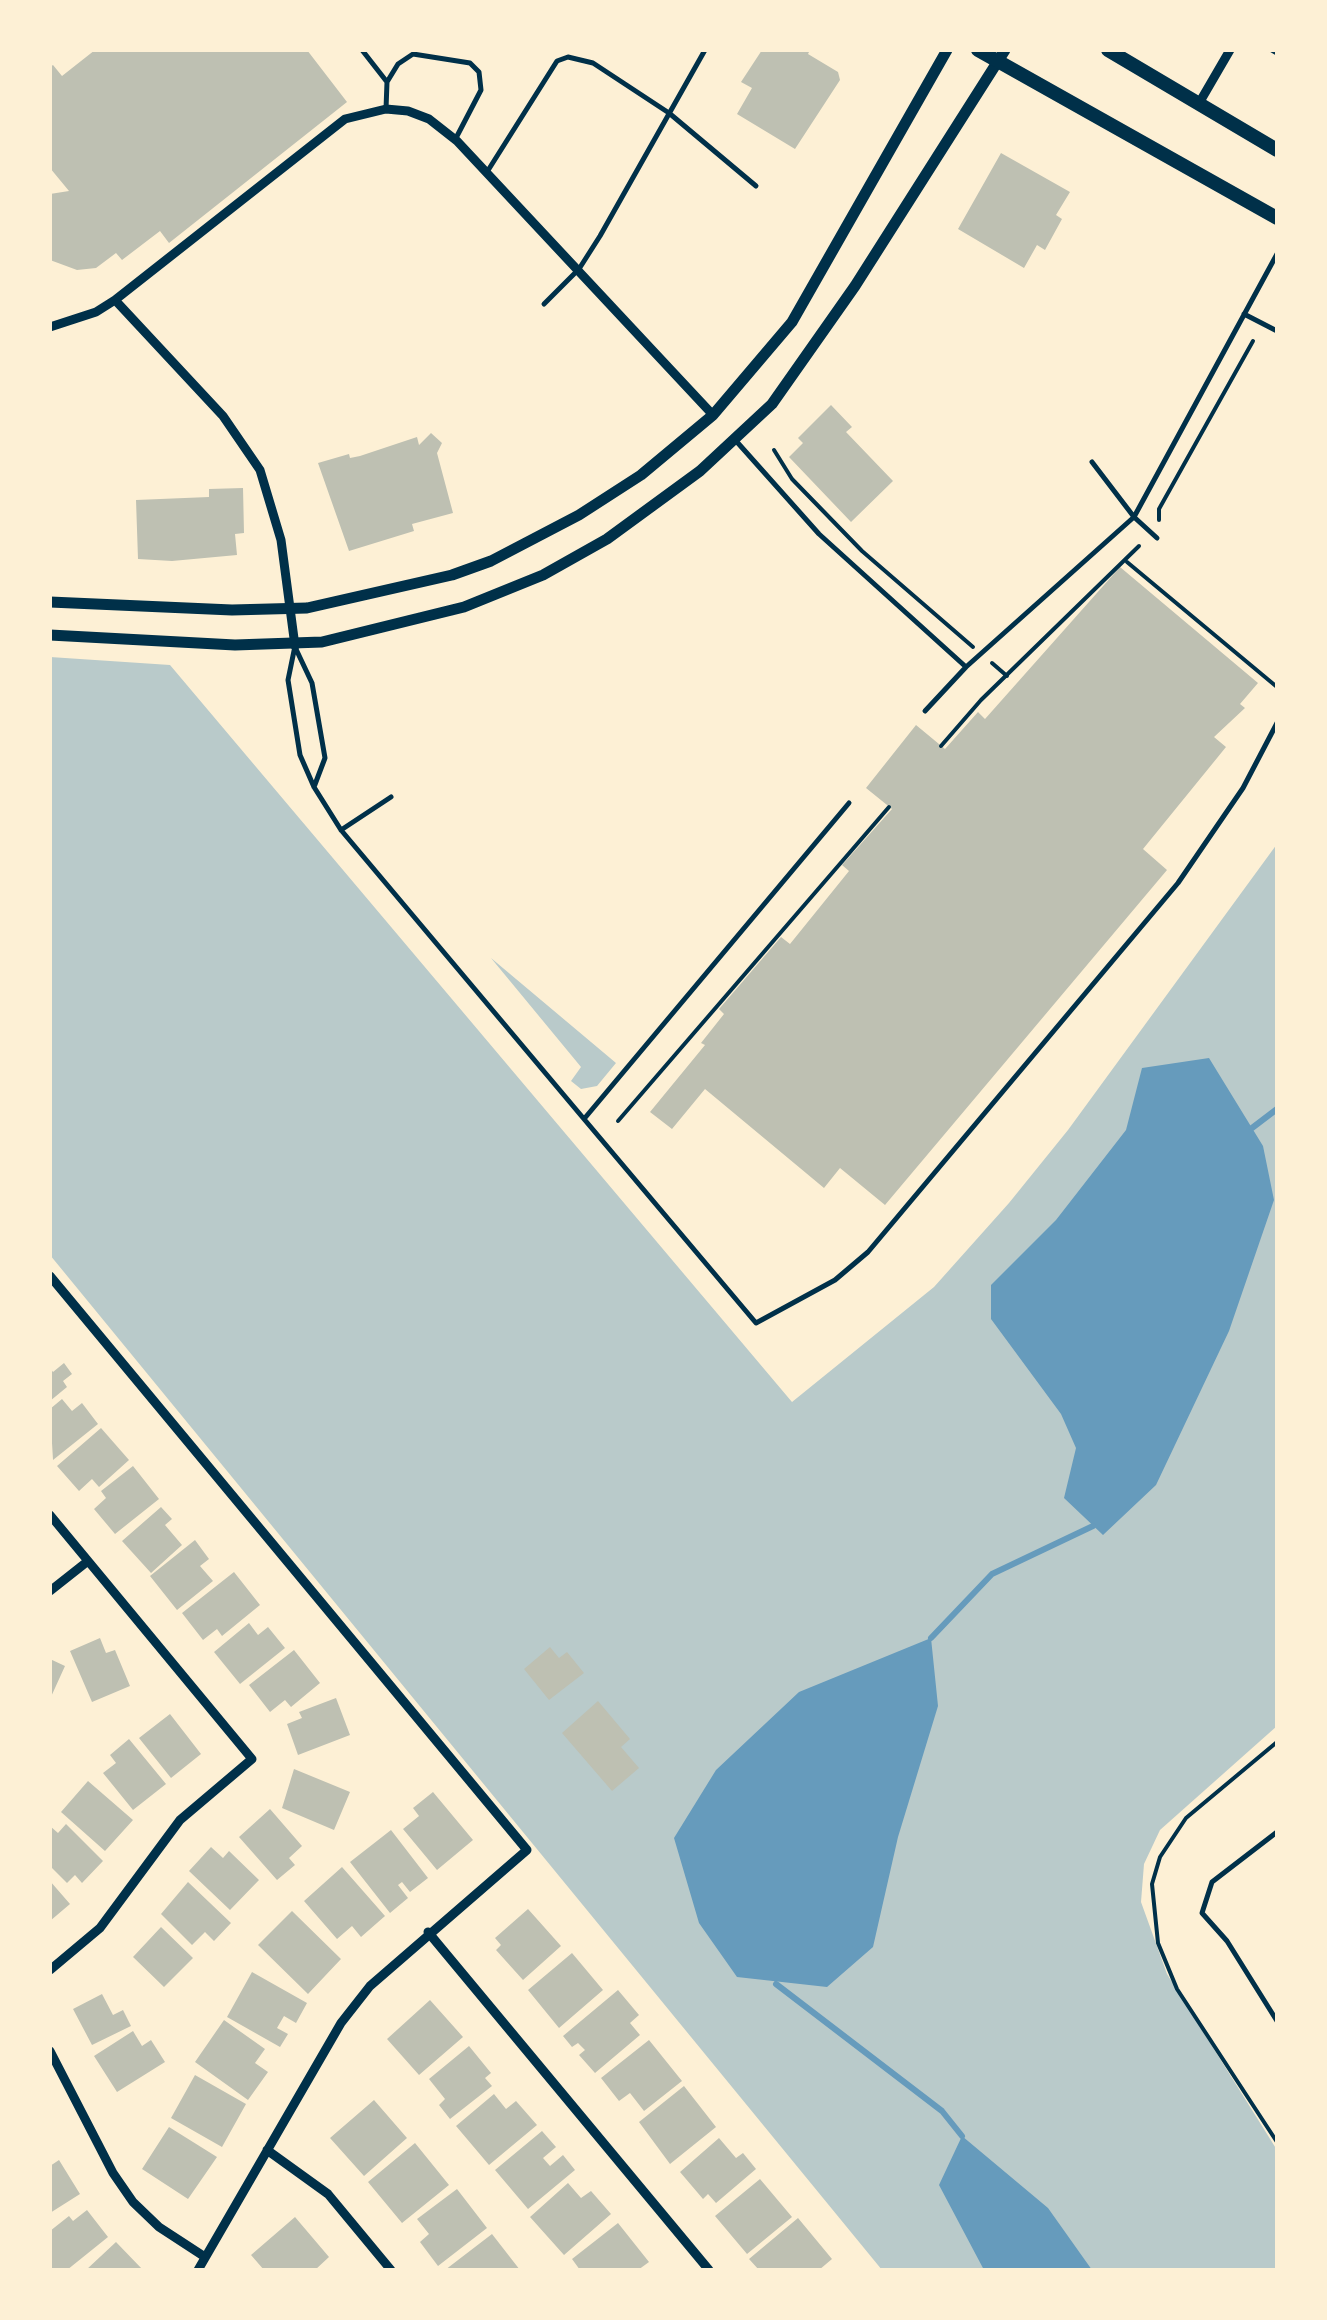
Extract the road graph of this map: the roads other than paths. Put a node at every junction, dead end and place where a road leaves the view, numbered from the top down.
1 (362, 50) edge
2 (705, 50) edge
3 (947, 50) edge
4 (978, 50) edge
5 (1108, 50) edge
6 (1230, 50) edge
7 (1002, 56) edge
8 (387, 82) junction
9 (1198, 105) junction
10 (386, 109) junction
11 (670, 113) junction
12 (455, 140) junction
13 (1277, 150) edge
14 (487, 172) junction
15 (756, 186) dead end
16 (1277, 218) edge
17 (1277, 254) edge
18 (579, 269) junction
19 (115, 300) junction
20 (544, 304) dead end
21 (1244, 314) junction
22 (50, 327) edge
23 (1277, 331) edge
24 (713, 415) junction
25 (735, 440) junction
26 (1092, 462) dead end
27 (1134, 516) junction
28 (1157, 538) dead end
29 (50, 602) edge
30 (291, 610) junction
31 (50, 635) edge
32 (295, 646) junction
33 (966, 666) junction
34 (925, 711) dead end
35 (1277, 723) edge
36 (314, 787) junction
37 (391, 797) dead end
38 (849, 803) dead end
39 (341, 830) junction
40 (584, 1119) junction
41 (50, 1276) edge
42 (50, 1515) edge
43 (88, 1560) junction
44 (50, 1591) edge
45 (1277, 1832) edge
46 (428, 1932) junction
47 (50, 1970) edge
48 (1277, 2021) edge
49 (50, 2050) edge
50 (267, 2150) junction
51 (205, 2257) junction
52 (198, 2270) edge
53 (391, 2270) edge
54 (709, 2270) edge

1 - 8 lane
2 - 11 lane
3 - 24 street
4 - 7 main road
5 - 9 main road
6 - 9 street
7 - 16 main road
7 - 25 street
8 - 10 lane
8 - 12 lane
9 - 13 main road
10 - 12 street
10 - 19 street
11 - 14 lane
11 - 15 lane
11 - 18 lane
12 - 14 street
14 - 18 street
17 - 21 lane
18 - 20 lane
18 - 24 street
19 - 22 street
19 - 30 street
21 - 23 lane
21 - 27 lane
24 - 30 street
25 - 32 street
25 - 33 lane
26 - 27 lane
27 - 28 lane
27 - 33 lane
29 - 30 street
30 - 32 street
31 - 32 street
32 - 36 lane
32 - 36 lane
33 - 34 lane
35 - 40 lane
36 - 39 lane
37 - 39 lane
38 - 40 lane
39 - 40 lane
41 - 46 street
42 - 43 street
43 - 44 street
43 - 47 street
45 - 48 lane
46 - 50 street
46 - 54 street
49 - 51 street
50 - 51 street
50 - 53 street
51 - 52 street

